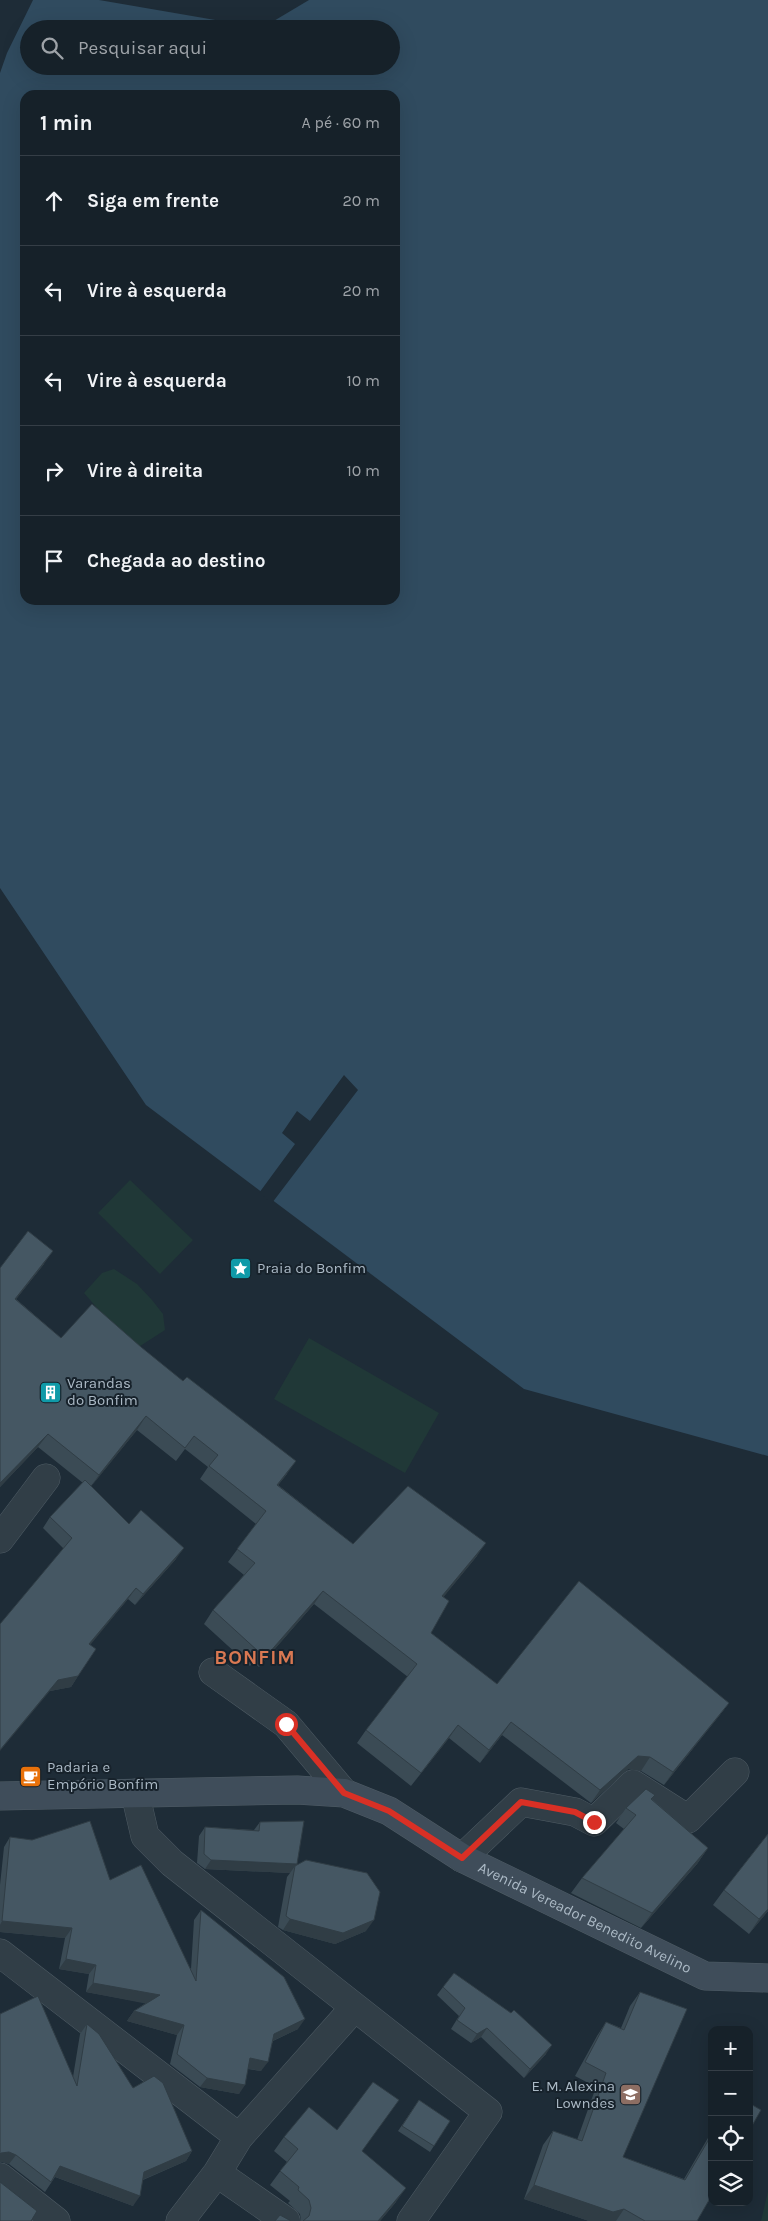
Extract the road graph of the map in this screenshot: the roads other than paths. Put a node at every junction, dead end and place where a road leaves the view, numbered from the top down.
1 (46, 1478) dead end
2 (0, 1539) edge
3 (213, 1672) dead end
4 (735, 1772) dead end
5 (135, 1793) junction
6 (344, 1793) junction
7 (0, 1796) edge
8 (462, 1858) junction
9 (0, 1953) edge
10 (768, 1978) edge
11 (354, 2008) junction
12 (239, 2137) junction
13 (217, 2173) junction
14 (0, 2177) edge
15 (56, 2221) edge
16 (180, 2221) edge
17 (286, 2221) edge
18 (411, 2221) edge

1 - 2 street
3 - 6 street
4 - 8 street
5 - 6 main road, Avenida Vereador Benedito Avelino
5 - 7 main road, Avenida Vereador Benedito Avelino
5 - 11 street
6 - 8 main road, Avenida Vereador Benedito Avelino
8 - 10 main road, Avenida Vereador Benedito Avelino
9 - 12 street
11 - 12 street
11 - 18 street
12 - 13 street
13 - 16 street
13 - 17 street
14 - 15 street

